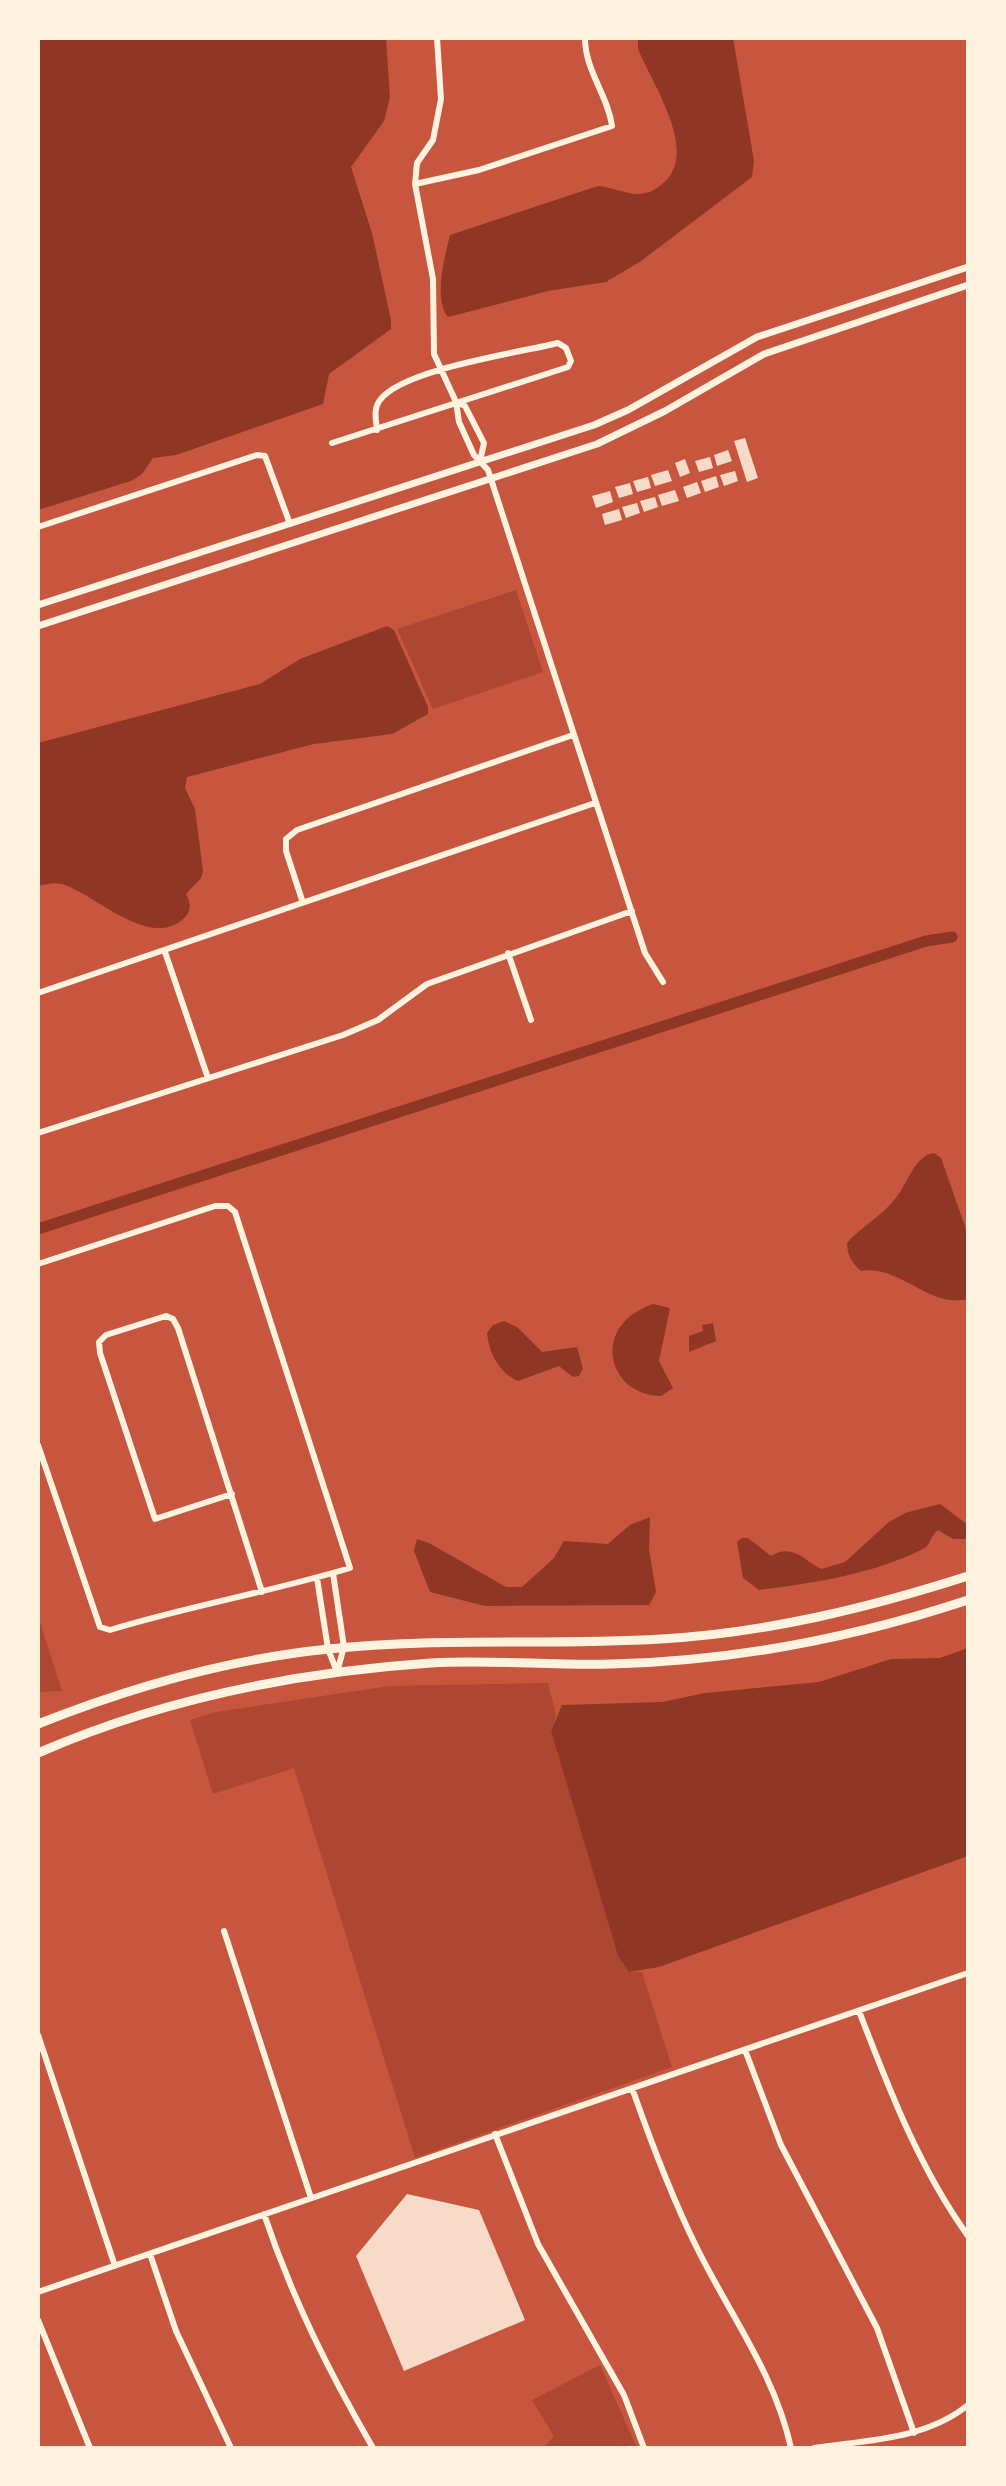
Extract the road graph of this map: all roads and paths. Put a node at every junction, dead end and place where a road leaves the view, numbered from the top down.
1 (437, 38) edge
2 (585, 38) edge
3 (415, 184) junction
4 (968, 267) edge
5 (968, 285) edge
6 (441, 371) junction
7 (456, 402) junction
8 (377, 430) junction
9 (332, 443) dead end
10 (480, 461) junction
11 (491, 479) junction
12 (290, 524) junction
13 (38, 527) edge
14 (38, 605) edge
15 (38, 626) edge
16 (573, 735) junction
17 (595, 803) junction
18 (302, 900) junction
19 (632, 911) junction
20 (165, 952) junction
21 (508, 953) junction
22 (663, 982) dead end
23 (38, 993) edge
24 (531, 1020) dead end
25 (208, 1078) junction
26 (38, 1133) edge
27 (38, 1264) edge
28 (38, 1445) edge
29 (232, 1494) junction
30 (333, 1573) junction
31 (968, 1576) edge
32 (317, 1578) junction
33 (262, 1592) junction
34 (968, 1600) edge
35 (344, 1647) junction
36 (328, 1649) junction
37 (337, 1672) junction
38 (38, 1724) edge
39 (38, 1753) edge
40 (224, 1931) dead end
41 (968, 1973) edge
42 (859, 2011) junction
43 (38, 2035) edge
44 (745, 2050) junction
45 (632, 2088) junction
46 (495, 2134) junction
47 (311, 2198) junction
48 (264, 2214) junction
49 (968, 2236) edge
50 (150, 2254) junction
51 (115, 2266) junction
52 (38, 2292) edge
53 (38, 2320) edge
54 (968, 2405) edge
55 (914, 2433) junction
56 (90, 2448) edge
57 (231, 2448) edge
58 (373, 2448) edge
59 (644, 2448) edge
60 (791, 2448) edge
61 (814, 2448) edge

1 - 3 street
2 - 3 street
3 - 6 street
4 - 10 street
5 - 11 street
6 - 7 street
6 - 7 street
6 - 8 street
7 - 8 street
7 - 10 street
7 - 10 street
8 - 9 street
10 - 11 street
10 - 12 street
11 - 15 street
11 - 16 street
12 - 13 street
12 - 14 street
16 - 17 street
16 - 18 street
17 - 18 street
17 - 19 street
18 - 20 street
19 - 21 street
19 - 22 street
20 - 23 street
20 - 25 street
21 - 24 street
21 - 25 street
25 - 26 street
27 - 30 street
28 - 33 street
29 - 29 street
29 - 33 street
30 - 32 street
30 - 35 street
31 - 35 main road
32 - 33 street
32 - 36 street
34 - 37 main road
35 - 36 main road
35 - 37 street
36 - 37 street
36 - 38 main road
37 - 39 main road
40 - 47 street
41 - 42 street
42 - 44 street
42 - 49 street
43 - 51 street
44 - 45 street
44 - 55 street
45 - 46 street
45 - 60 street
46 - 47 street
46 - 59 street
47 - 48 street
48 - 50 street
48 - 58 street
50 - 51 street
50 - 57 street
51 - 52 street
53 - 56 street
54 - 55 street
55 - 61 street

